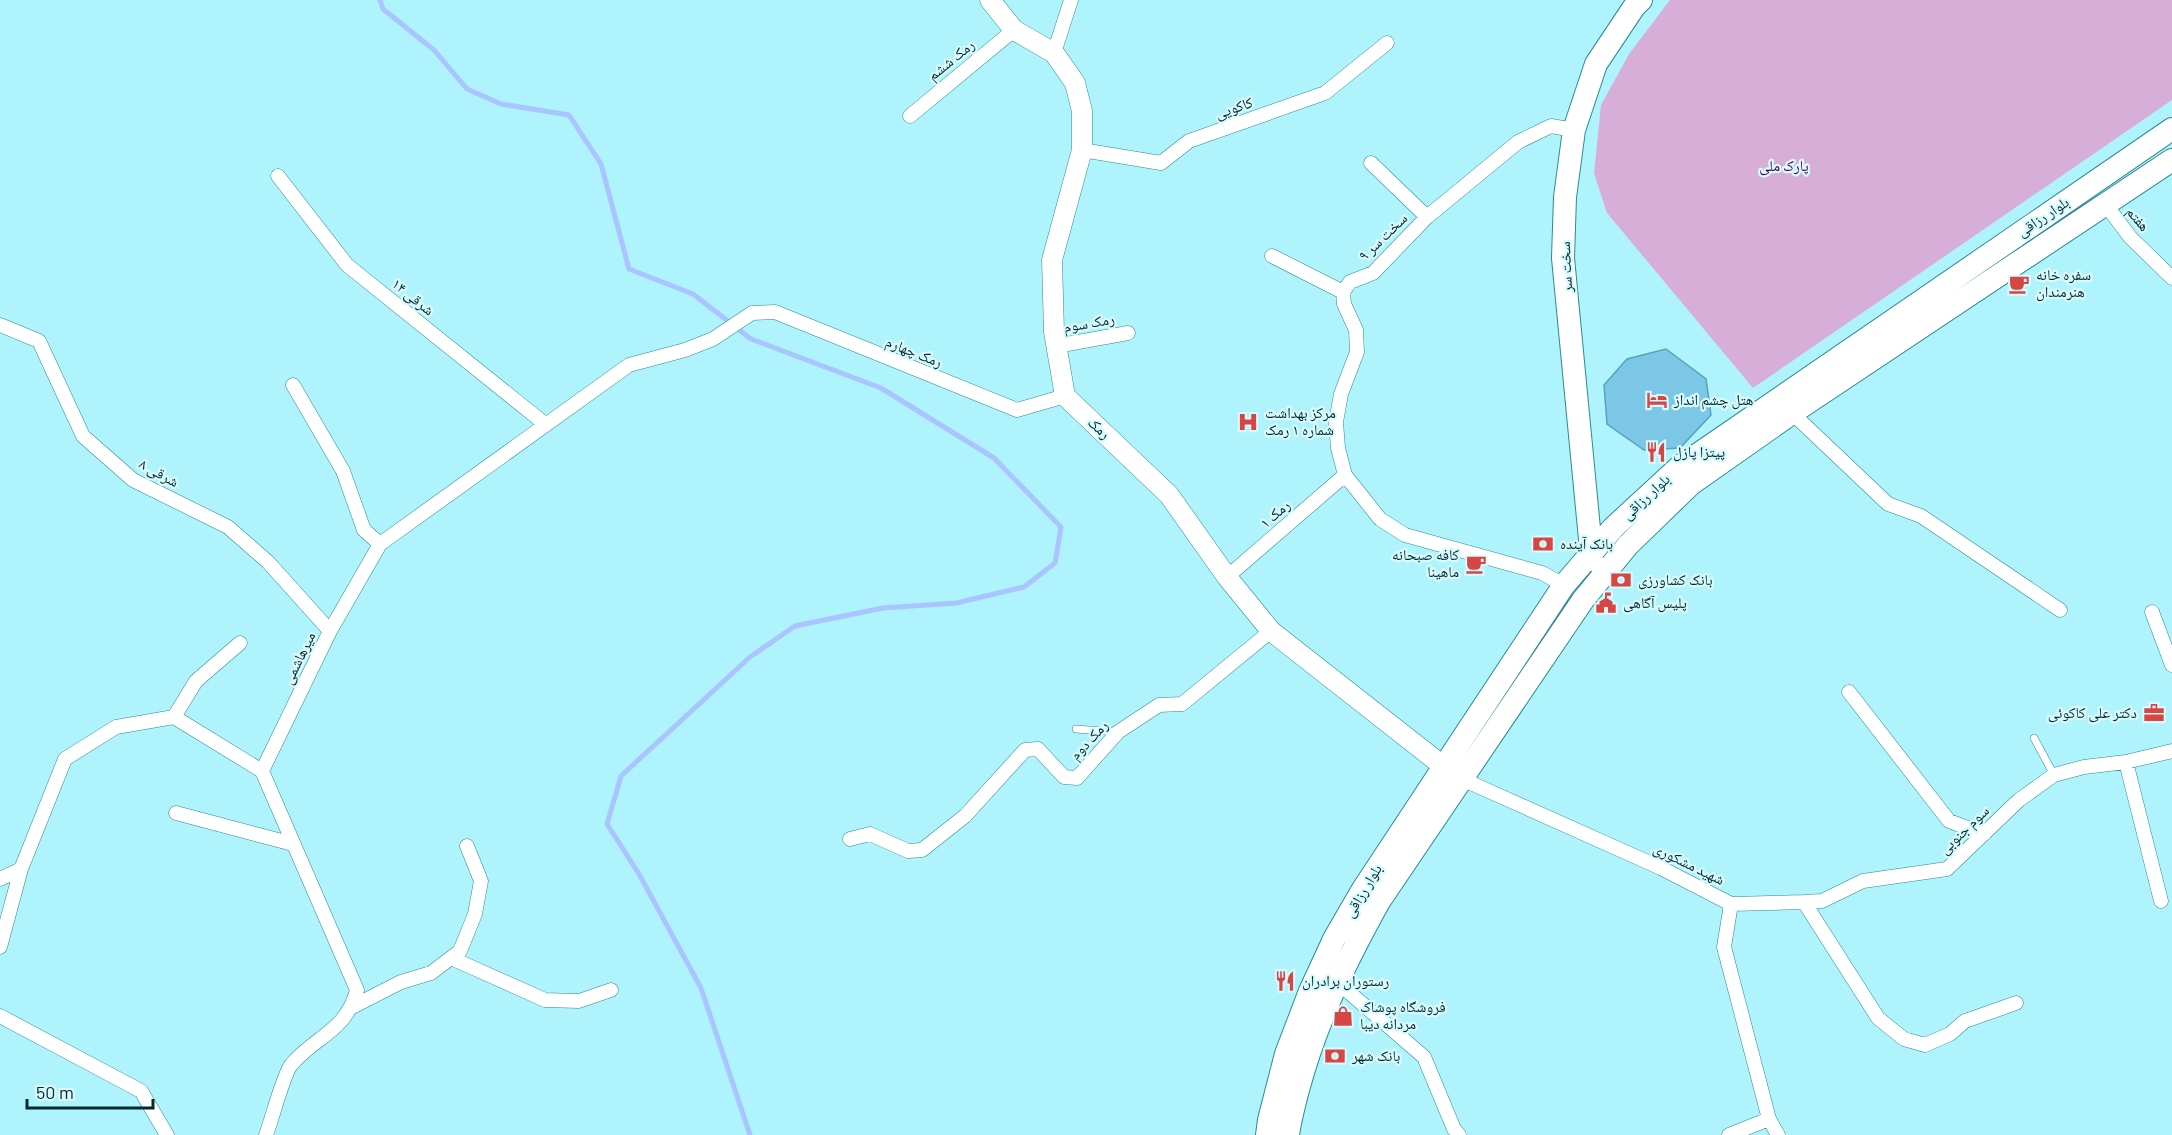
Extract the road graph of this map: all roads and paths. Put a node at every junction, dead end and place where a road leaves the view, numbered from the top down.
1 (990, 0) edge
2 (1071, 0) edge
3 (1641, 0) edge
4 (1014, 30) junction
5 (1387, 43) dead end
6 (1054, 53) junction
7 (910, 116) dead end
8 (2172, 129) edge
9 (1574, 130) junction
10 (1082, 150) junction
11 (2172, 159) edge
12 (1371, 163) dead end
13 (278, 176) dead end
14 (2106, 205) junction
15 (1427, 217) junction
16 (1272, 256) dead end
17 (2172, 278) edge
18 (1343, 292) junction
19 (752, 313) joint
20 (0, 326) edge
21 (1128, 333) dead end
22 (1056, 346) junction
23 (292, 385) dead end
24 (1065, 396) junction
25 (1792, 412) junction
26 (545, 424) junction
27 (1345, 476) junction
28 (380, 544) junction
29 (1592, 551) junction
30 (1611, 564) junction
31 (1227, 578) junction
32 (1564, 585) junction
33 (1583, 600) junction
34 (2060, 610) dead end
35 (2152, 612) dead end
36 (330, 631) junction
37 (1271, 631) junction
38 (240, 643) dead end
39 (2172, 665) edge
40 (1849, 692) dead end
41 (174, 717) junction
42 (1076, 729) dead end
43 (1118, 732) junction
44 (2034, 738) dead end
45 (2172, 751) edge
46 (2126, 762) junction
47 (262, 771) junction
48 (1452, 773) junction
49 (2054, 776) junction
50 (176, 813) dead end
51 (1984, 834) junction
52 (850, 839) dead end
53 (293, 844) junction
54 (467, 846) dead end
55 (21, 869) junction
56 (0, 879) edge
57 (2162, 901) dead end
58 (1804, 902) junction
59 (1731, 904) junction
60 (0, 946) edge
61 (451, 958) junction
62 (1337, 982) junction
63 (611, 990) dead end
64 (2016, 1003) dead end
65 (352, 1007) junction
66 (0, 1016) edge
67 (1769, 1119) junction
68 (167, 1135) edge
69 (266, 1135) edge
70 (1267, 1135) edge
71 (1288, 1135) edge
72 (1459, 1135) edge
73 (1729, 1135) edge
74 (1778, 1135) edge

1 - 4 street
2 - 6 street
3 - 9 main road, سخت سر
4 - 6 street
4 - 7 street, رمک ششم
5 - 10 street, کاکویی
6 - 10 street
8 - 29 main road, بلوار رزاقی
9 - 15 street, سخت سر ۹
9 - 29 main road, سخت سر
10 - 22 street
11 - 14 main road, بلوار رزاقی
12 - 15 street
13 - 26 street, شرقی ۱۴
14 - 17 street, هفتم
14 - 25 main road, بلوار رزاقی
15 - 18 street, سخت سر ۹
16 - 18 street
18 - 27 street
19 - 24 street, رمک چهارم
19 - 26 street, میرهاشمی
20 - 36 street, شرقی ۸
21 - 22 street, رمک سوم
22 - 24 street
23 - 28 street
24 - 31 street, رمک
25 - 30 main road, بلوار رزاقی
25 - 34 street
26 - 28 street, میرهاشمی
27 - 31 street, رمک ۱
27 - 32 street
28 - 36 street, میرهاشمی
29 - 30 main road
29 - 32 main road, بلوار رزاقی
30 - 33 main road, بلوار رزاقی
31 - 37 street, رمک
32 - 33 main road
32 - 48 main road, بلوار رزاقی
33 - 48 main road, بلوار رزاقی
35 - 39 street
36 - 47 street, میرهاشمی
37 - 43 street, رمک دوم
37 - 48 street, رمک
38 - 41 street
40 - 51 street
41 - 47 street
41 - 55 street
42 - 43 lane
43 - 52 street, رمک دوم
44 - 49 lane
45 - 46 street, سوم جنوبی
46 - 49 street, سوم جنوبی
46 - 57 street
47 - 53 street
48 - 59 street, شهید مشکوری
48 - 62 main road, بلوار رزاقی
48 - 70 main road, بلوار رزاقی
49 - 51 street, سوم جنوبی
50 - 53 street
51 - 58 street, سوم جنوبی
53 - 65 street
54 - 61 street
55 - 56 street
55 - 60 street
58 - 59 street, سوم جنوبی
58 - 64 street
59 - 67 street, شهید مشکوری
61 - 63 street
61 - 65 street
62 - 71 main road, بلوار رزاقی
62 - 72 street
65 - 69 street
66 - 68 street
67 - 73 street
67 - 74 street, شهید مشکوری

